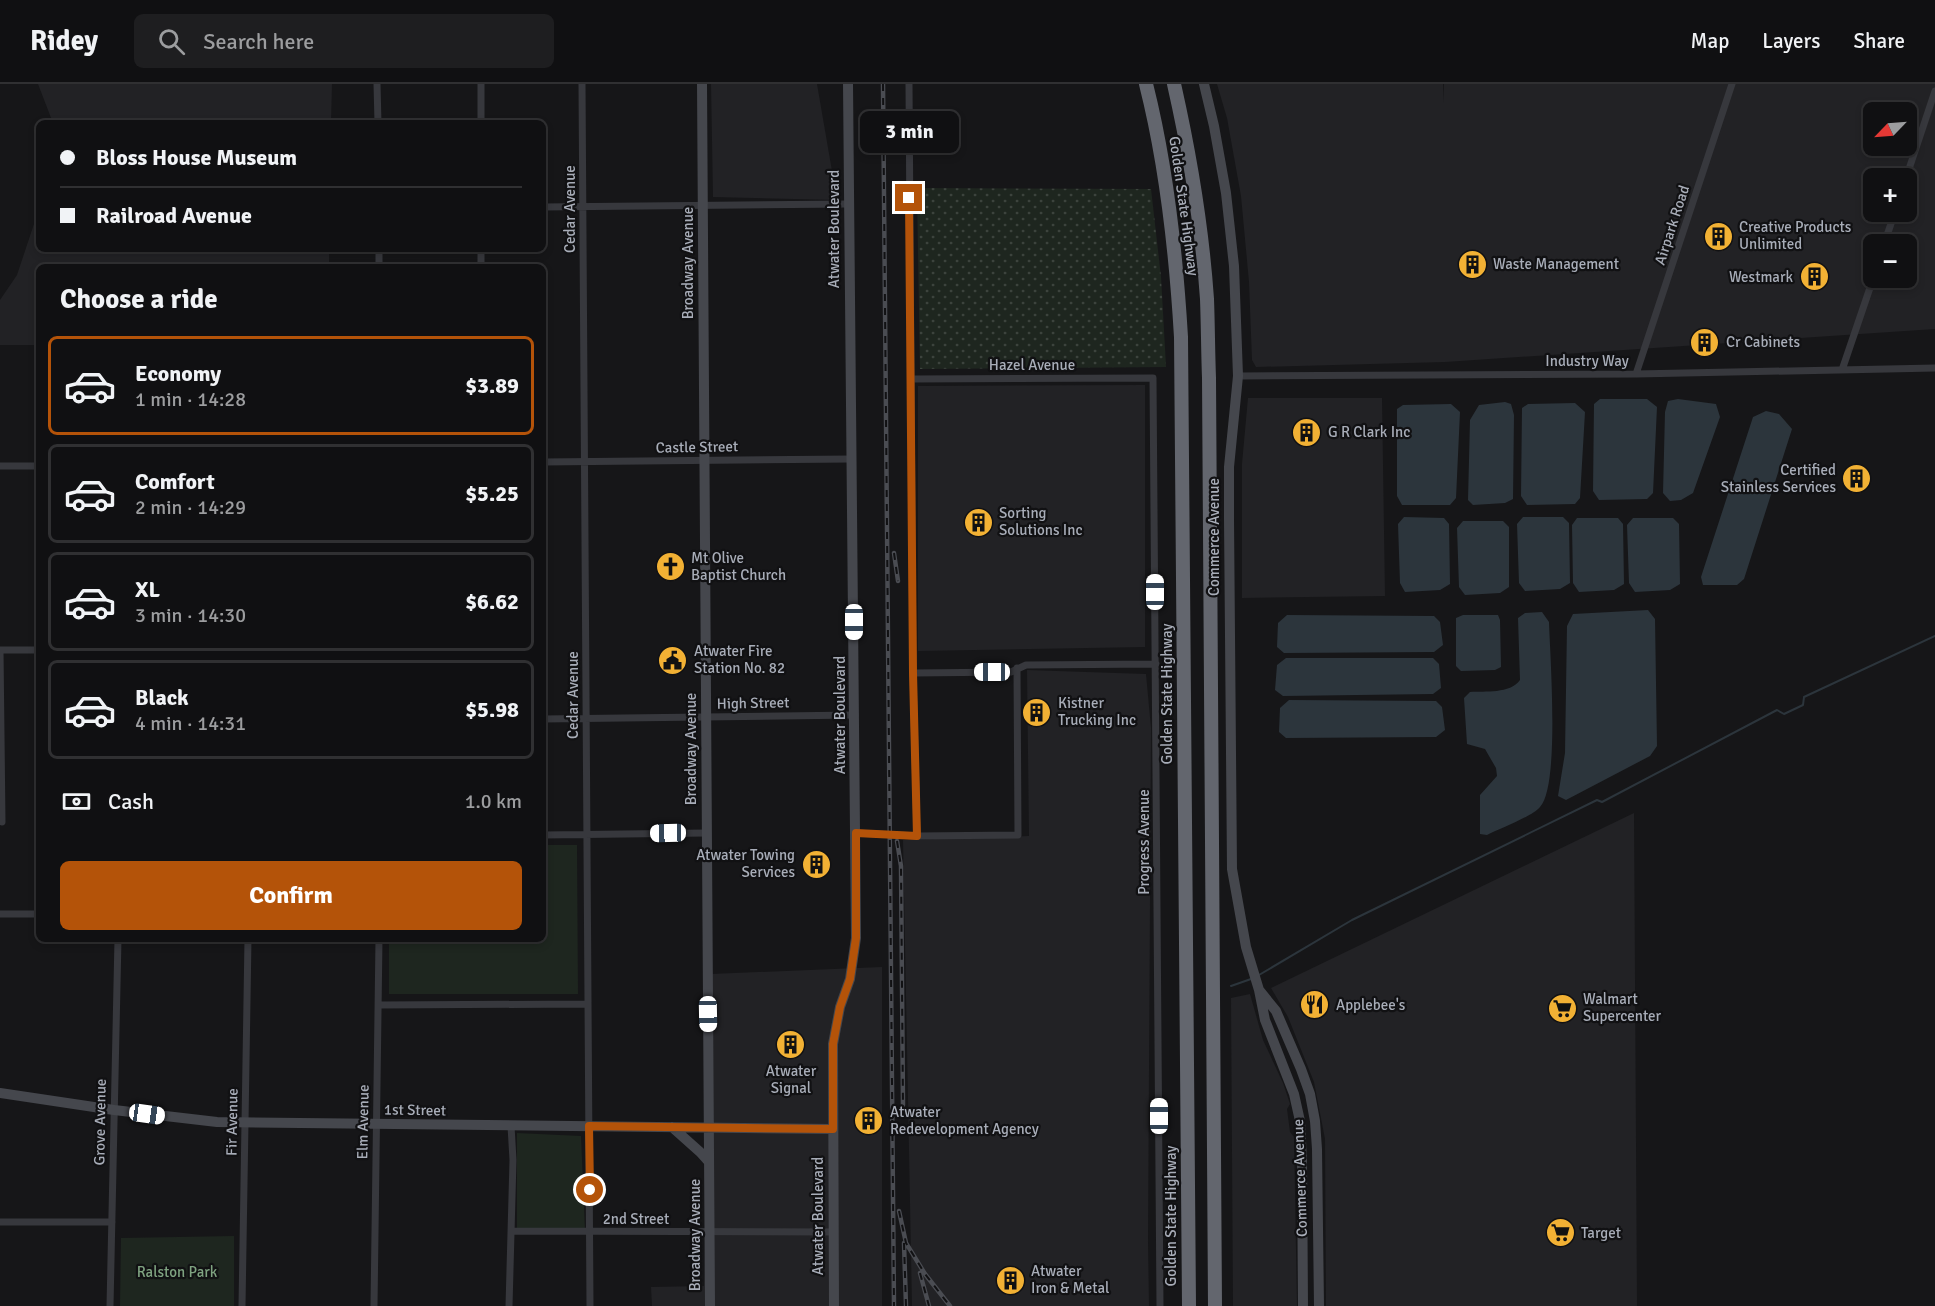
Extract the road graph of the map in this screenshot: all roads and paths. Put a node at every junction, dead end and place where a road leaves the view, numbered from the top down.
1 (377, 84) edge
2 (480, 84) edge
3 (582, 84) edge
4 (702, 84) edge
5 (848, 84) edge
6 (909, 84) edge
7 (1146, 84) edge
8 (1174, 84) edge
9 (1204, 84) edge
10 (1732, 84) edge
11 (1935, 91) edge
12 (378, 120) edge
13 (481, 120) edge
14 (1909, 168) edge
15 (849, 204) junction
16 (703, 206) junction
17 (546, 207) edge
18 (583, 207) junction
19 (1870, 288) edge
20 (1935, 368) edge
21 (1842, 370) junction
22 (1636, 374) junction
23 (1239, 376) junction
24 (1153, 378) joint
25 (911, 380) junction
26 (851, 459) junction
27 (705, 461) junction
28 (546, 462) edge
29 (585, 462) junction
30 (0, 466) edge
31 (36, 466) edge
32 (0, 650) edge
33 (36, 650) edge
34 (1156, 664) junction
35 (1017, 669) junction
36 (913, 673) junction
37 (855, 716) junction
38 (586, 718) junction
39 (706, 718) junction
40 (546, 719) edge
41 (2, 822) dead end
42 (706, 832) junction
43 (856, 833) junction
44 (546, 835) edge
45 (587, 835) junction
46 (917, 836) junction
47 (0, 914) edge
48 (36, 914) edge
49 (118, 942) edge
50 (248, 942) edge
51 (379, 942) edge
52 (1259, 990) junction
53 (588, 1004) junction
54 (379, 1005) junction
55 (0, 1093) edge
56 (114, 1110) junction
57 (245, 1123) junction
58 (377, 1125) junction
59 (511, 1126) junction
60 (589, 1126) junction
61 (672, 1127) junction
62 (709, 1127) junction
63 (833, 1129) junction
64 (709, 1162) junction
65 (0, 1222) edge
66 (112, 1222) junction
67 (511, 1231) junction
68 (710, 1232) junction
69 (834, 1232) junction
70 (590, 1233) junction
71 (110, 1306) edge
72 (242, 1306) edge
73 (374, 1306) edge
74 (509, 1306) edge
75 (590, 1306) edge
76 (710, 1306) edge
77 (834, 1306) edge
78 (1160, 1306) edge
79 (1189, 1306) edge
80 (1215, 1306) edge
81 (1303, 1306) edge
82 (1319, 1306) edge

1 - 12 street
2 - 13 street
3 - 18 street, Cedar Avenue
4 - 16 street, Broadway Avenue
5 - 15 street, Atwater Boulevard
6 - 25 street
7 - 79 highway, Golden State Highway
8 - 80 highway, Golden State Highway
9 - 23 street, Commerce Avenue
10 - 22 street, Airpark Road
11 - 14 street
15 - 16 street
15 - 26 street, Atwater Boulevard
16 - 18 street
16 - 27 street, Broadway Avenue
17 - 18 street
18 - 29 street, Cedar Avenue
19 - 21 street
20 - 21 street, Industry Way
21 - 22 street, Industry Way
22 - 23 street, Industry Way
23 - 52 street, Commerce Avenue
24 - 25 street, Hazel Avenue
24 - 34 street, Progress Avenue
25 - 36 street
26 - 27 street, Castle Street
26 - 37 street, Atwater Boulevard
27 - 29 street, Castle Street
27 - 39 street, Broadway Avenue
28 - 29 street, Castle Street
29 - 38 street, Cedar Avenue
30 - 31 street
32 - 33 street
32 - 41 street
34 - 35 street
34 - 78 street, Progress Avenue
35 - 36 street
35 - 46 street
36 - 46 street
37 - 39 street, High Street
37 - 43 street, Atwater Boulevard
38 - 39 street, High Street
38 - 40 street, High Street
38 - 45 street, Cedar Avenue
39 - 42 street, Broadway Avenue
42 - 45 street
42 - 62 street, Broadway Avenue
43 - 46 street
43 - 63 street, Atwater Boulevard
44 - 45 street
45 - 53 street, Cedar Avenue
47 - 48 street
49 - 56 street, Grove Avenue
50 - 57 street, Fir Avenue
51 - 54 street, Elm Avenue
52 - 81 street, Commerce Avenue
52 - 82 street, Commerce Avenue
53 - 54 street
53 - 60 street, Cedar Avenue
54 - 58 street, Elm Avenue
55 - 56 street, 1st Street
56 - 57 street, 1st Street
56 - 66 street, Grove Avenue
57 - 58 street, 1st Street
57 - 72 street, Fir Avenue
58 - 59 street, 1st Street
58 - 73 street, Elm Avenue
59 - 60 street, 1st Street
59 - 67 street
60 - 61 street, 1st Street
60 - 70 street, Cedar Avenue
61 - 62 street, 1st Street
61 - 64 street
62 - 63 street, 1st Street
62 - 64 street, Broadway Avenue
63 - 69 street, Atwater Boulevard
64 - 68 street, Broadway Avenue
65 - 66 street
66 - 71 street, Grove Avenue
67 - 70 street, 2nd Street
67 - 74 street
68 - 69 street, 2nd Street
68 - 70 street, 2nd Street
68 - 76 street, Broadway Avenue
69 - 77 street, Atwater Boulevard
70 - 75 street, Cedar Avenue

